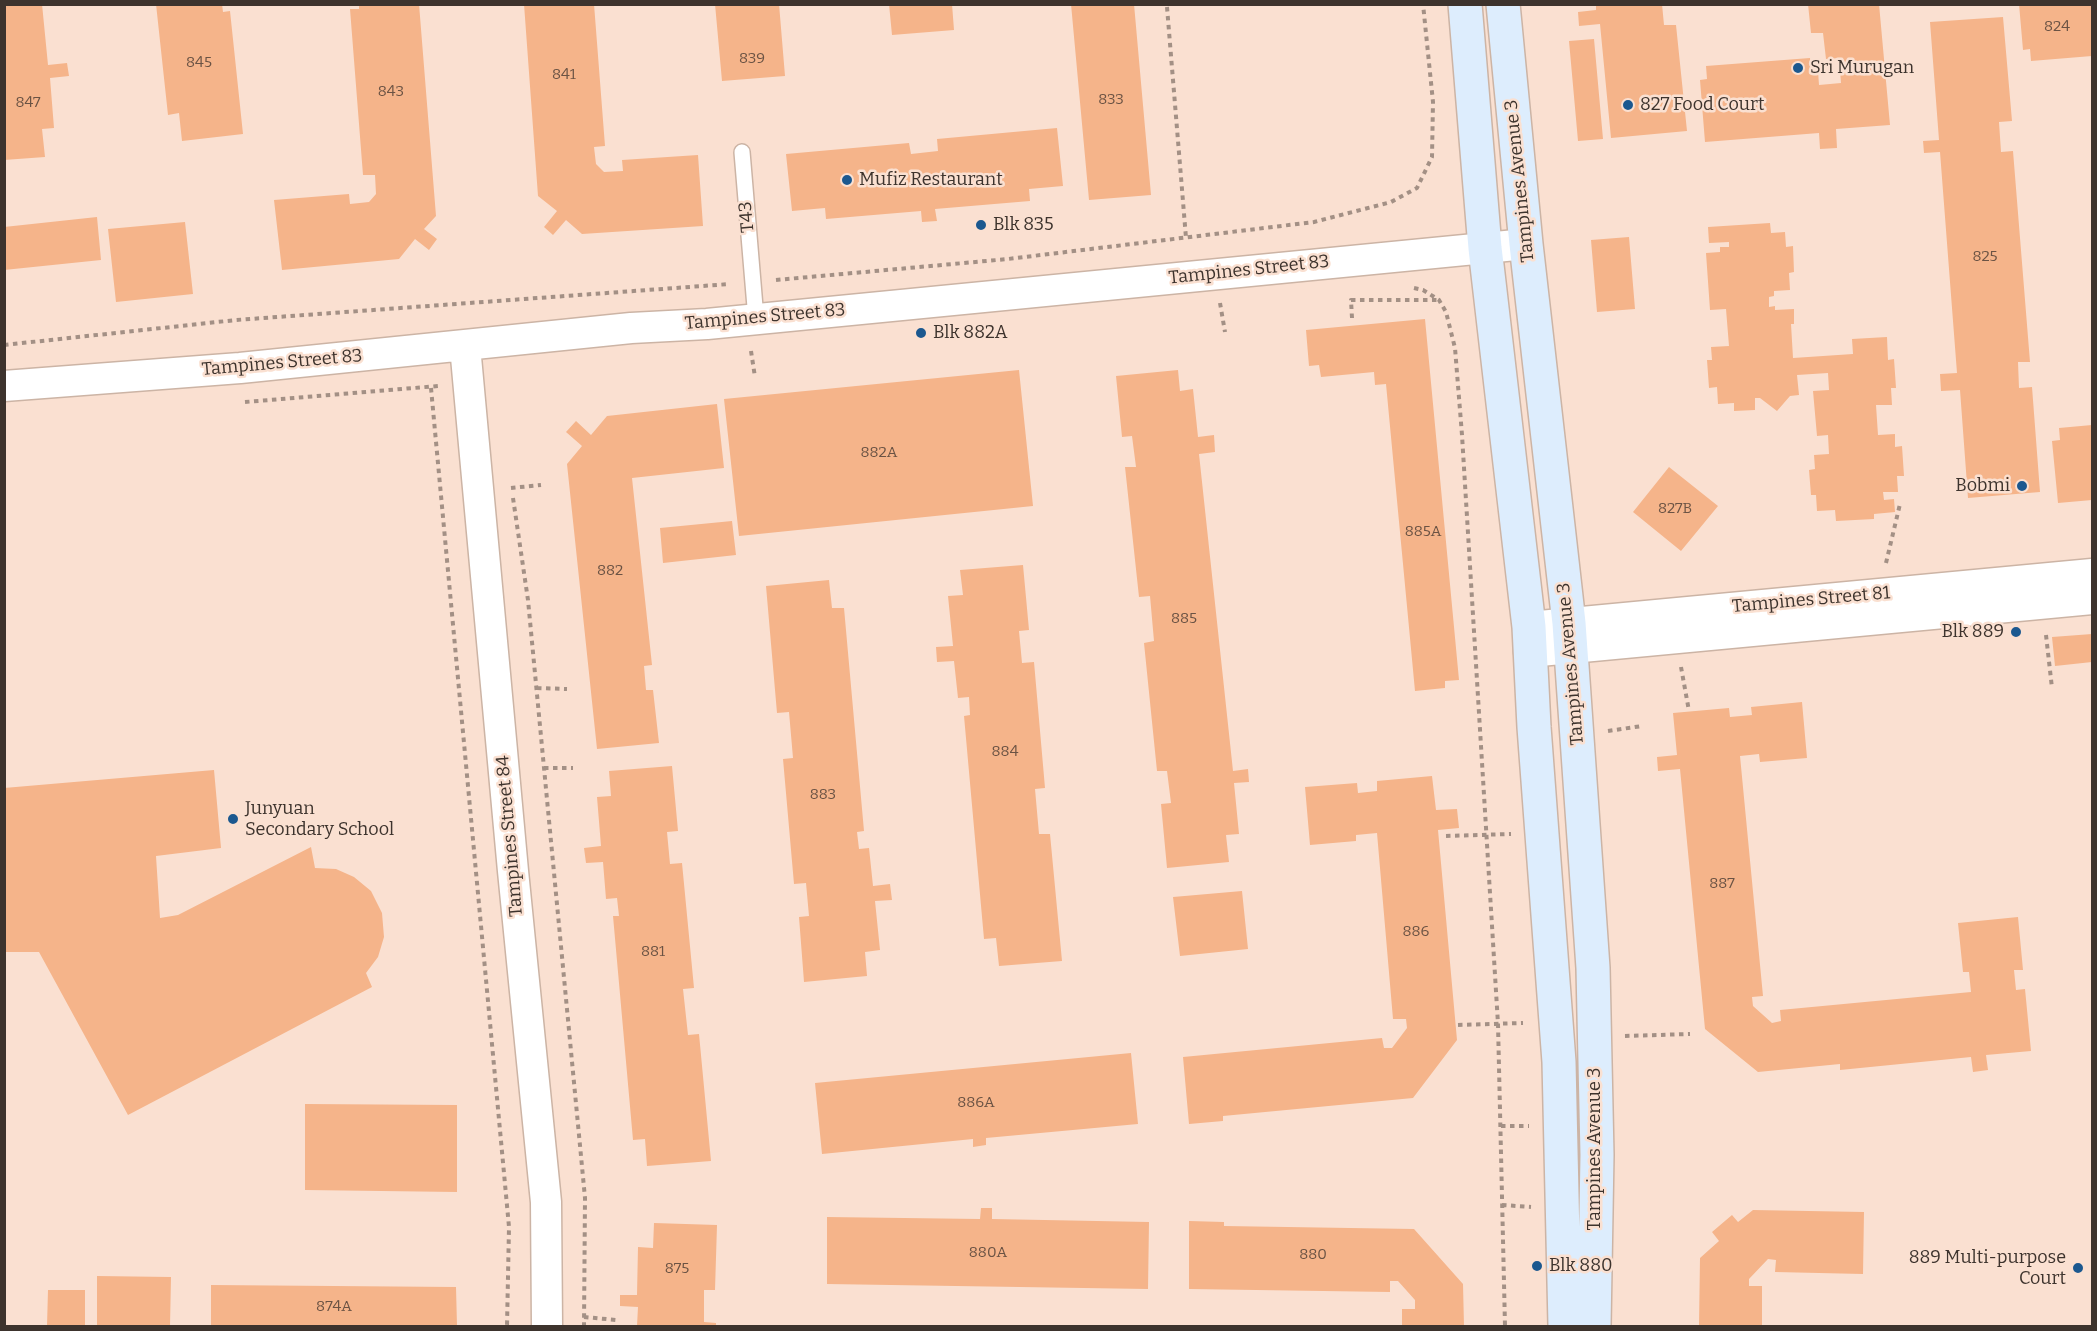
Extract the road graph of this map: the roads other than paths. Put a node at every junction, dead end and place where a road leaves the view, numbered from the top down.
1 (1465, 4) edge
2 (1503, 4) edge
3 (742, 152) dead end
4 (1526, 244) junction
5 (1485, 248) junction
6 (756, 319) junction
7 (465, 346) junction
8 (4, 386) edge
9 (2092, 574) edge
10 (2092, 599) edge
11 (1570, 635) junction
12 (1529, 639) junction
13 (547, 1326) edge
14 (1565, 1326) edge
15 (1594, 1326) edge

1 - 5 street, Tampines Avenue 3
2 - 4 street, Tampines Avenue 3
3 - 6 lane, T43
4 - 5 street, Tampines Street 83
4 - 11 street, Tampines Avenue 3
5 - 6 street, Tampines Street 83
5 - 12 street, Tampines Avenue 3
6 - 7 street, Tampines Street 83
7 - 8 street, Tampines Street 83
7 - 13 street, Tampines Street 84
9 - 11 street, Tampines Street 81
10 - 11 street, Tampines Street 81
11 - 12 street, Tampines Street 81
11 - 15 street, Tampines Avenue 3
12 - 14 street, Tampines Avenue 3

